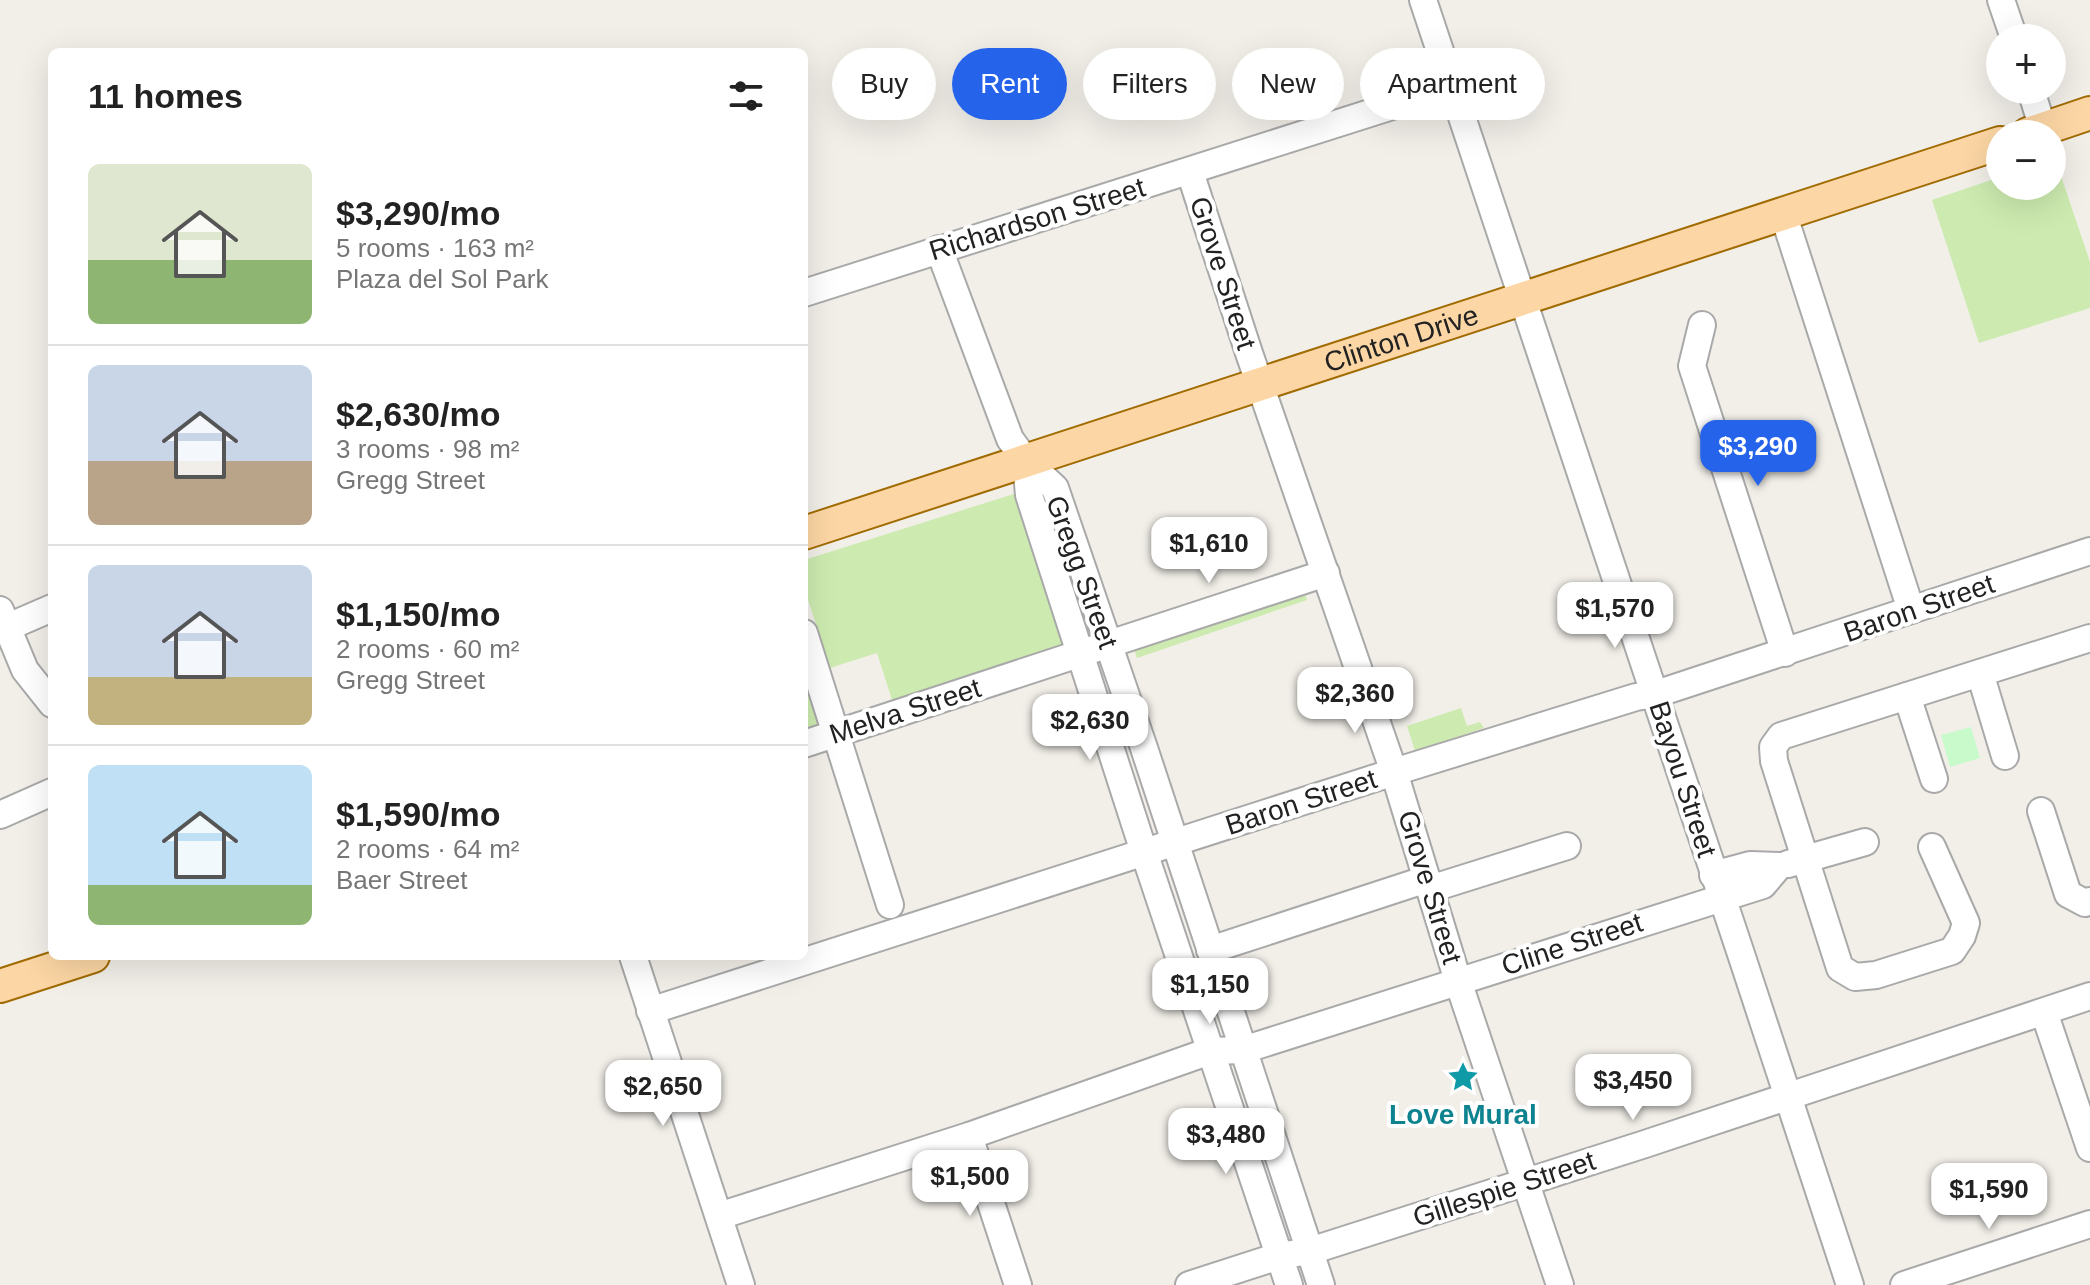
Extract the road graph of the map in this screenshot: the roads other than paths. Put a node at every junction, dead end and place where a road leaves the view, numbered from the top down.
1 (1423, 0) edge
2 (2001, 0) edge
3 (2009, 24) edge
4 (1439, 48) edge
5 (2090, 113) edge
6 (1360, 117) edge
7 (1463, 120) edge
8 (2066, 121) edge
9 (1986, 148) edge
10 (1190, 172) junction
11 (1783, 213) junction
12 (939, 249) junction
13 (808, 292) edge
14 (1523, 300) junction
15 (1702, 325) dead end
16 (1262, 385) junction
17 (1026, 461) junction
18 (808, 532) edge
19 (2090, 551) edge
20 (1326, 573) junction
21 (48, 609) edge
22 (1911, 610) junction
23 (3, 619) edge
24 (2090, 638) edge
25 (1108, 645) junction
26 (808, 646) edge
27 (1785, 653) junction
28 (1080, 654) junction
29 (1980, 673) junction
30 (1656, 694) junction
31 (1907, 696) junction
32 (48, 699) edge
33 (836, 734) junction
34 (808, 743) edge
35 (2005, 756) dead end
36 (1394, 772) junction
37 (1934, 779) dead end
38 (48, 794) edge
39 (2041, 811) dead end
40 (0, 815) edge
41 (1865, 842) dead end
42 (1174, 843) junction
43 (1567, 846) dead end
44 (1932, 847) dead end
45 (1144, 852) junction
46 (1805, 859) junction
47 (1428, 884) junction
48 (1717, 886) junction
49 (2090, 901) edge
50 (890, 905) dead end
51 (1210, 950) junction
52 (81, 960) edge
53 (634, 960) edge
54 (1458, 981) junction
55 (0, 986) edge
56 (2090, 996) edge
57 (650, 1011) junction
58 (2044, 1012) junction
59 (1243, 1050) junction
60 (1210, 1051) junction
61 (1788, 1097) junction
62 (969, 1136) junction
63 (2090, 1148) edge
64 (1526, 1183) junction
65 (719, 1216) junction
66 (2090, 1224) edge
67 (1310, 1251) junction
68 (1279, 1256) junction
69 (741, 1285) edge
70 (1018, 1285) edge
71 (1189, 1285) edge
72 (1289, 1285) edge
73 (1321, 1285) edge
74 (1560, 1285) edge
75 (1850, 1285) edge
76 (1904, 1285) edge

1 - 4 street, Bayou Street
2 - 3 street
5 - 8 main road
6 - 10 street, Richardson Street
7 - 14 street, Bayou Street
9 - 11 main road, Clinton Drive
10 - 12 street, Richardson Street
10 - 16 street, Grove Street
11 - 14 main road, Clinton Drive
11 - 22 street
12 - 13 street, Richardson Street
12 - 17 street, Gregg Street
14 - 16 main road, Clinton Drive
14 - 30 street, Bayou Street
15 - 27 street
16 - 17 main road, Clinton Drive
16 - 20 street, Grove Street
17 - 18 main road, Clinton Drive
17 - 25 street, Gregg Street
17 - 28 street, Gregg Street
19 - 22 street, Baron Street
20 - 25 street, Melva Street
20 - 36 street, Grove Street
21 - 23 street
22 - 27 street, Baron Street
23 - 32 street
24 - 29 street
25 - 28 street, Melva Street
25 - 42 street, Gregg Street
26 - 33 street
27 - 30 street, Baron Street
28 - 33 street, Melva Street
28 - 45 street, Gregg Street
29 - 31 street
29 - 35 street
30 - 36 street, Baron Street
30 - 48 street, Bayou Street
31 - 37 street
31 - 46 street
33 - 34 street, Melva Street
33 - 50 street
36 - 42 street, Baron Street
36 - 47 street, Grove Street
38 - 40 street
39 - 49 street
41 - 46 street, Cline Street
42 - 45 street, Baron Street
42 - 51 street, Gregg Street
43 - 47 street
44 - 46 street
45 - 57 street, Baron Street
45 - 60 street, Gregg Street
46 - 48 street, Cline Street
47 - 51 street
47 - 54 street, Grove Street
48 - 54 street, Cline Street
48 - 61 street, Bayou Street
51 - 59 street, Gregg Street
52 - 55 main road
53 - 57 street
54 - 59 street, Cline Street
54 - 64 street, Grove Street
56 - 58 street, Gillespie Street
57 - 65 street
58 - 61 street, Gillespie Street
58 - 63 street
59 - 60 street, Cline Street
59 - 67 street, Gregg Street
60 - 62 street, Cline Street
60 - 68 street, Gregg Street
61 - 64 street, Gillespie Street
61 - 75 street, Bayou Street
62 - 65 street, Cline Street
62 - 70 street
64 - 67 street, Gillespie Street
64 - 74 street, Grove Street
65 - 69 street
66 - 76 street
67 - 68 street, Gillespie Street
67 - 73 street, Gregg Street
68 - 71 street, Gillespie Street
68 - 72 street, Gregg Street

